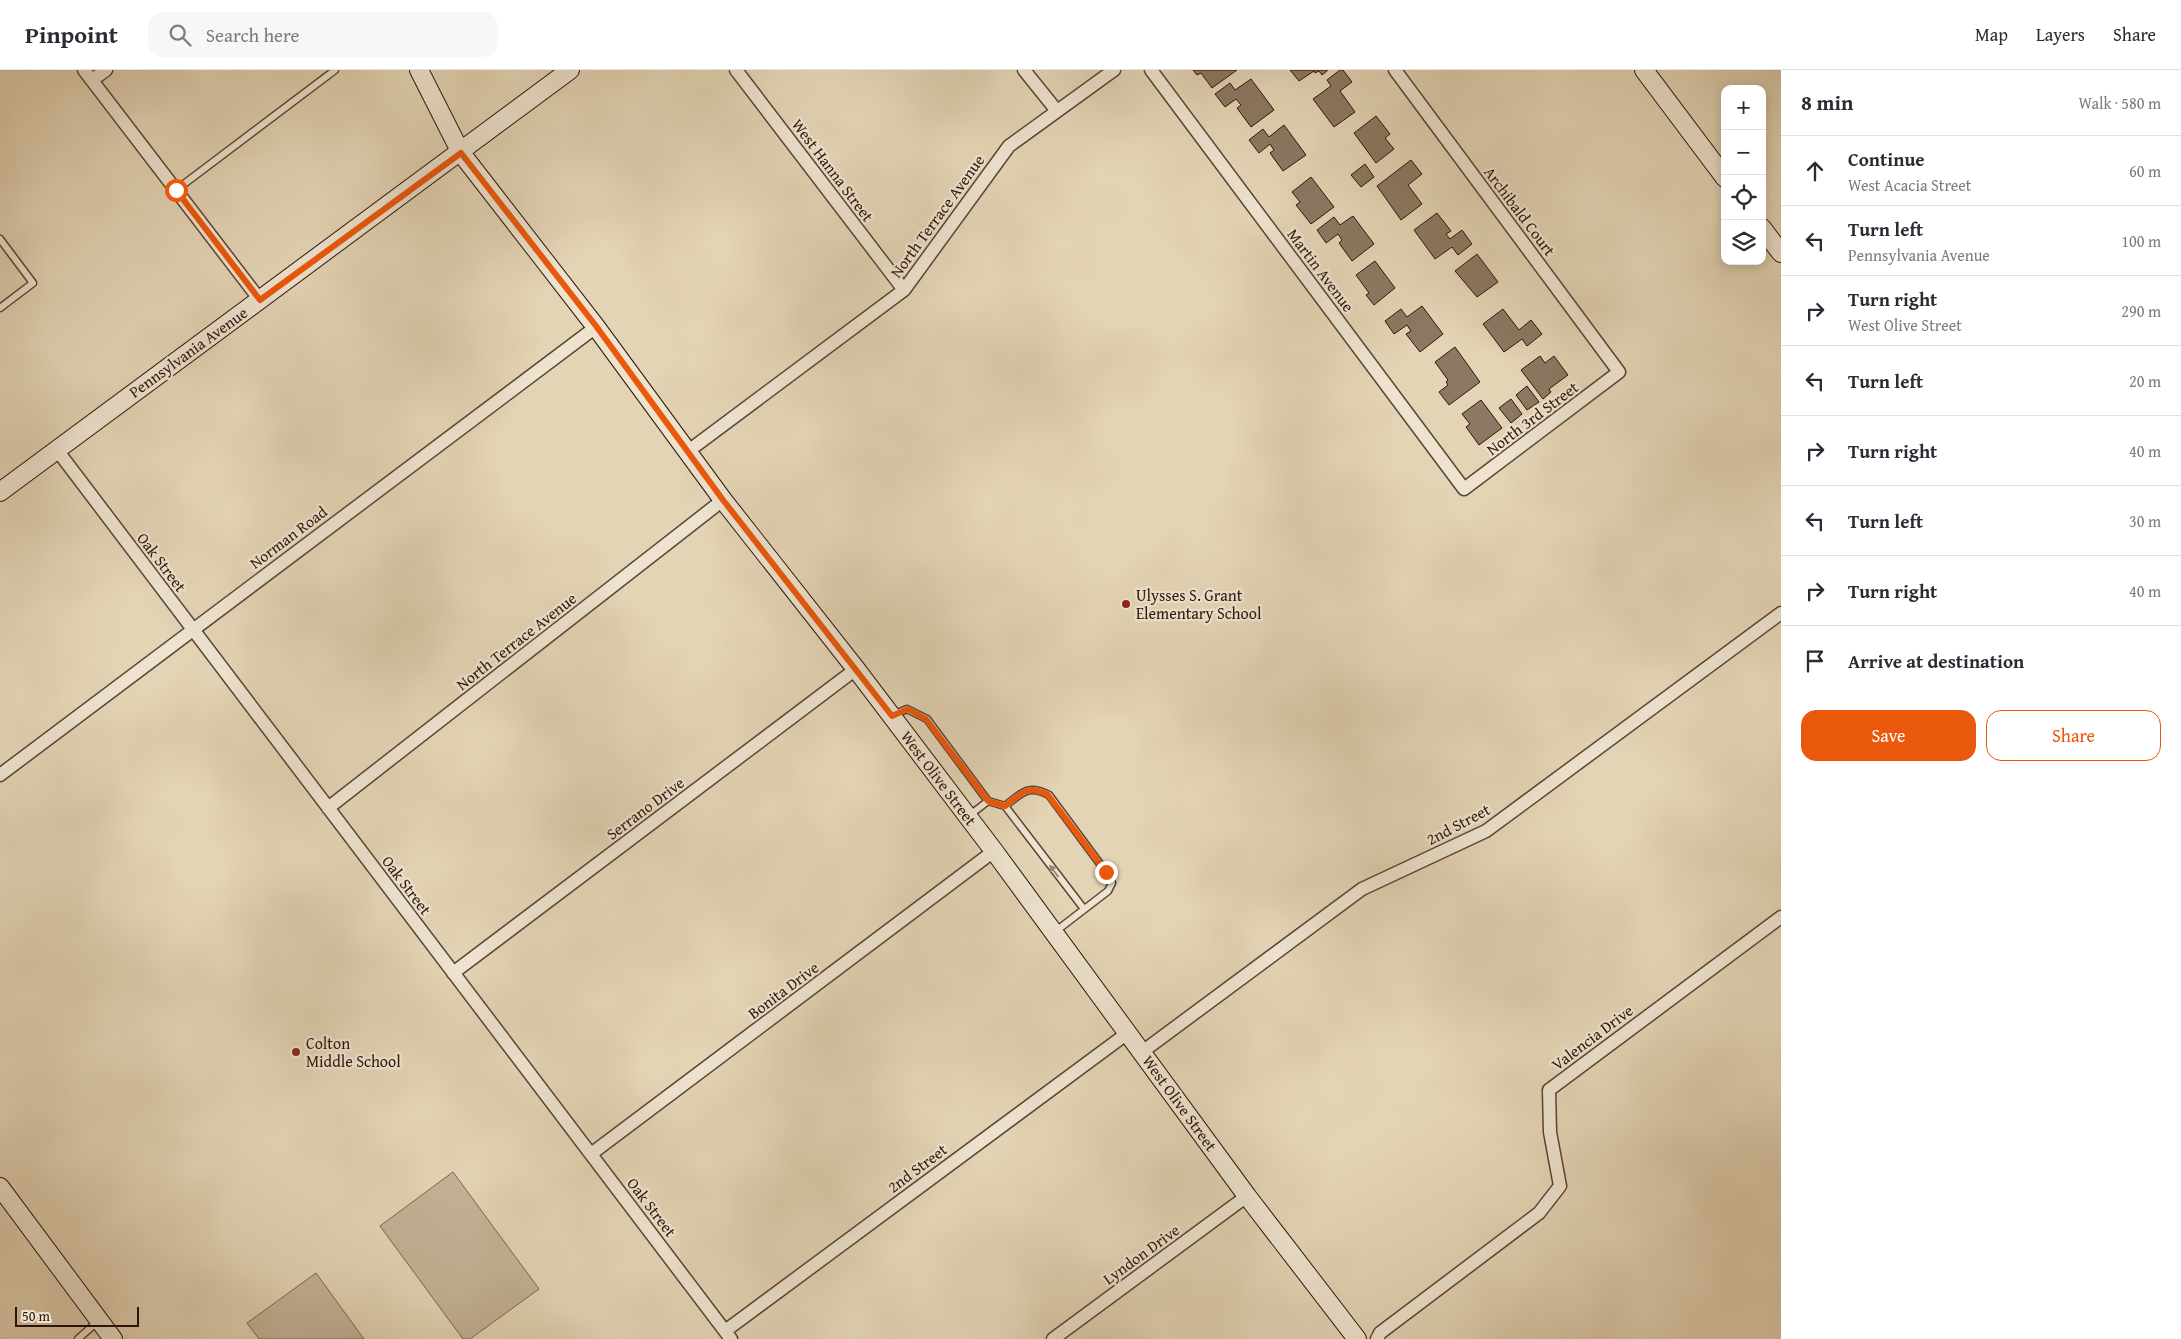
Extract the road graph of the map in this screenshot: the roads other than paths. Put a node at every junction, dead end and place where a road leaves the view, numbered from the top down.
1 (84, 70) edge
2 (106, 70) edge
3 (335, 70) edge
4 (419, 70) edge
5 (570, 70) edge
6 (736, 70) edge
7 (1024, 70) edge
8 (1114, 70) edge
9 (1151, 70) edge
10 (1395, 70) edge
11 (1644, 70) edge
12 (92, 80) junction
13 (1057, 111) junction
14 (461, 153) junction
15 (1723, 175) edge
16 (176, 190) junction
17 (1766, 233) edge
18 (0, 239) edge
19 (1781, 253) edge
20 (904, 290) junction
21 (260, 300) junction
22 (0, 308) edge
23 (596, 326) junction
24 (1619, 372) joint
25 (57, 450) junction
26 (688, 452) junction
27 (1464, 489) joint
28 (0, 492) edge
29 (723, 500) junction
30 (1781, 613) edge
31 (192, 629) junction
32 (856, 669) junction
33 (892, 716) junction
34 (0, 775) edge
35 (988, 801) junction
36 (1005, 806) junction
37 (328, 808) junction
38 (968, 816) junction
39 (994, 851) junction
40 (1084, 909) junction
41 (1781, 917) edge
42 (1054, 932) junction
43 (453, 972) junction
44 (1129, 1032) junction
45 (1142, 1052) junction
46 (591, 1154) junction
47 (0, 1187) edge
48 (1247, 1196) junction
49 (99, 1320) junction
50 (728, 1335) edge
51 (78, 1339) edge
52 (113, 1339) edge
53 (1053, 1339) edge
54 (1357, 1339) edge
55 (1377, 1339) edge

1 - 12 street
2 - 12 street
3 - 16 lane
4 - 14 street, West Olive Street
5 - 14 street, Pennsylvania Avenue
6 - 20 street, West Hanna Street
7 - 13 street
8 - 13 street, North Terrace Avenue
9 - 27 street, Martin Avenue
10 - 24 street, Archibald Court
11 - 15 street
12 - 16 street
13 - 20 street, North Terrace Avenue
14 - 21 street, Pennsylvania Avenue
14 - 23 street, West Olive Street
16 - 21 street
17 - 19 street
18 - 22 lane
20 - 26 street, North Terrace Avenue
21 - 25 street, Pennsylvania Avenue
23 - 26 street, West Olive Street
23 - 31 street, Norman Road
24 - 27 street, North 3rd Street
25 - 28 street, Pennsylvania Avenue
25 - 31 street, Oak Street
26 - 29 street, West Olive Street
29 - 32 street, West Olive Street
29 - 37 street, North Terrace Avenue
30 - 45 street, 2nd Street
31 - 34 street, Norman Road
31 - 37 street, Oak Street
32 - 33 street, West Olive Street
32 - 43 street, Serrano Drive
33 - 35 lane
33 - 38 street, West Olive Street
35 - 36 lane
35 - 38 lane
40 -> 36 lane
36 - 40 lane
37 - 43 street, Oak Street
38 - 39 street, West Olive Street
39 - 42 street, West Olive Street
39 - 46 street, Bonita Drive
40 - 42 lane
41 - 55 street, Valencia Drive
42 - 44 street, West Olive Street
43 - 46 street, Oak Street
44 - 45 street, West Olive Street
44 - 50 street, 2nd Street
45 - 48 street, West Olive Street
46 - 50 street, Oak Street
47 - 49 street
48 - 53 street, Lyndon Drive
48 - 54 street, West Olive Street
49 - 51 lane
49 - 52 street

